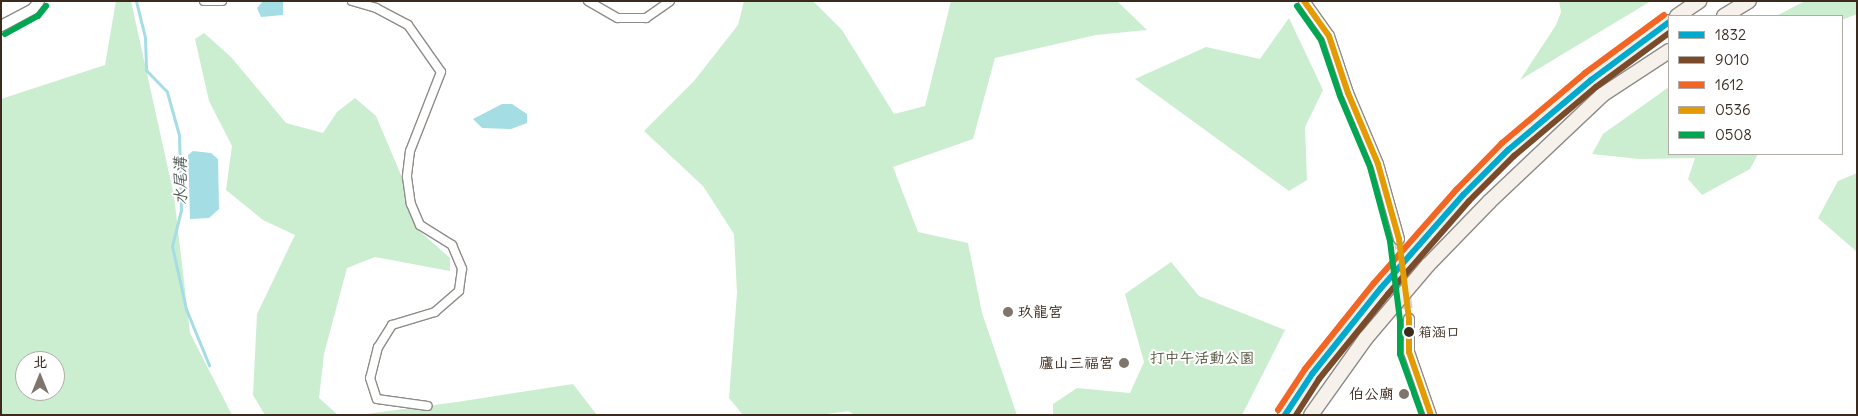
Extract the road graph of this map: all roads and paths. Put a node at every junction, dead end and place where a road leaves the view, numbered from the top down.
1 (40, 1) edge
2 (204, 1) edge
3 (222, 1) edge
4 (352, 1) edge
5 (588, 1) edge
6 (670, 1) edge
7 (1304, 1) edge
8 (1699, 1) edge
9 (1749, 1) edge
10 (1679, 15) edge
11 (1726, 15) edge
12 (1668, 23) edge
13 (1, 26) edge
14 (1668, 52) edge
15 (1399, 239) tunnel mouth
16 (1409, 319) tunnel mouth
17 (428, 406) dead end
18 (1285, 415) edge
19 (1311, 415) edge
20 (1431, 415) edge

1 - 13 street
2 - 3 street
4 - 17 street
5 - 6 street
7 - 15 street
8 - 10 highway
9 - 11 highway
12 - 18 highway
14 - 19 highway
16 - 20 street

